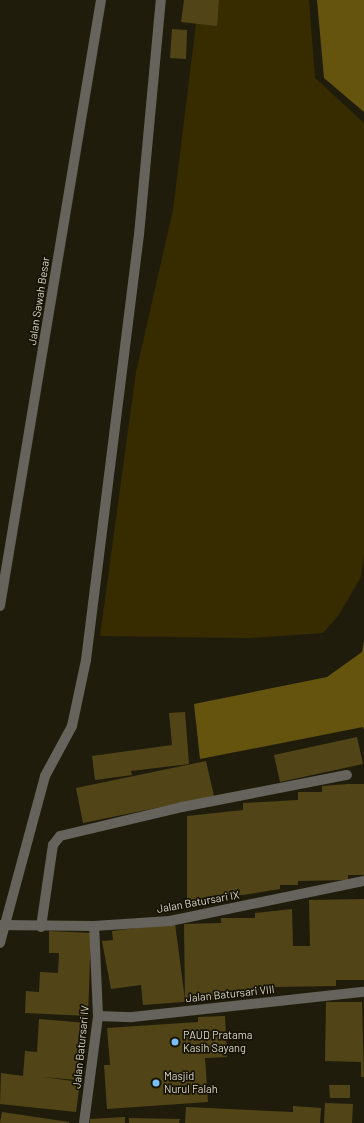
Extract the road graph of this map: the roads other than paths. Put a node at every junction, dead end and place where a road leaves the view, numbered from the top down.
1 (101, 0) edge
2 (161, 0) edge
3 (0, 606) edge
4 (347, 775) dead end
5 (364, 881) edge
6 (4, 926) edge
7 (37, 926) junction
8 (94, 926) junction
9 (0, 943) edge
10 (364, 992) edge
11 (98, 1016) junction
12 (84, 1123) edge

1 - 3 street, Jalan Sawah Besar
2 - 6 street
4 - 7 street
5 - 8 street, Jalan Batursari IX
6 - 7 street, Jalan Batursari IX
6 - 9 street
7 - 8 street, Jalan Batursari IX
8 - 11 street, Jalan Batursari IV
10 - 11 street, Jalan Batursari VIII
11 - 12 street, Jalan Batursari IV

